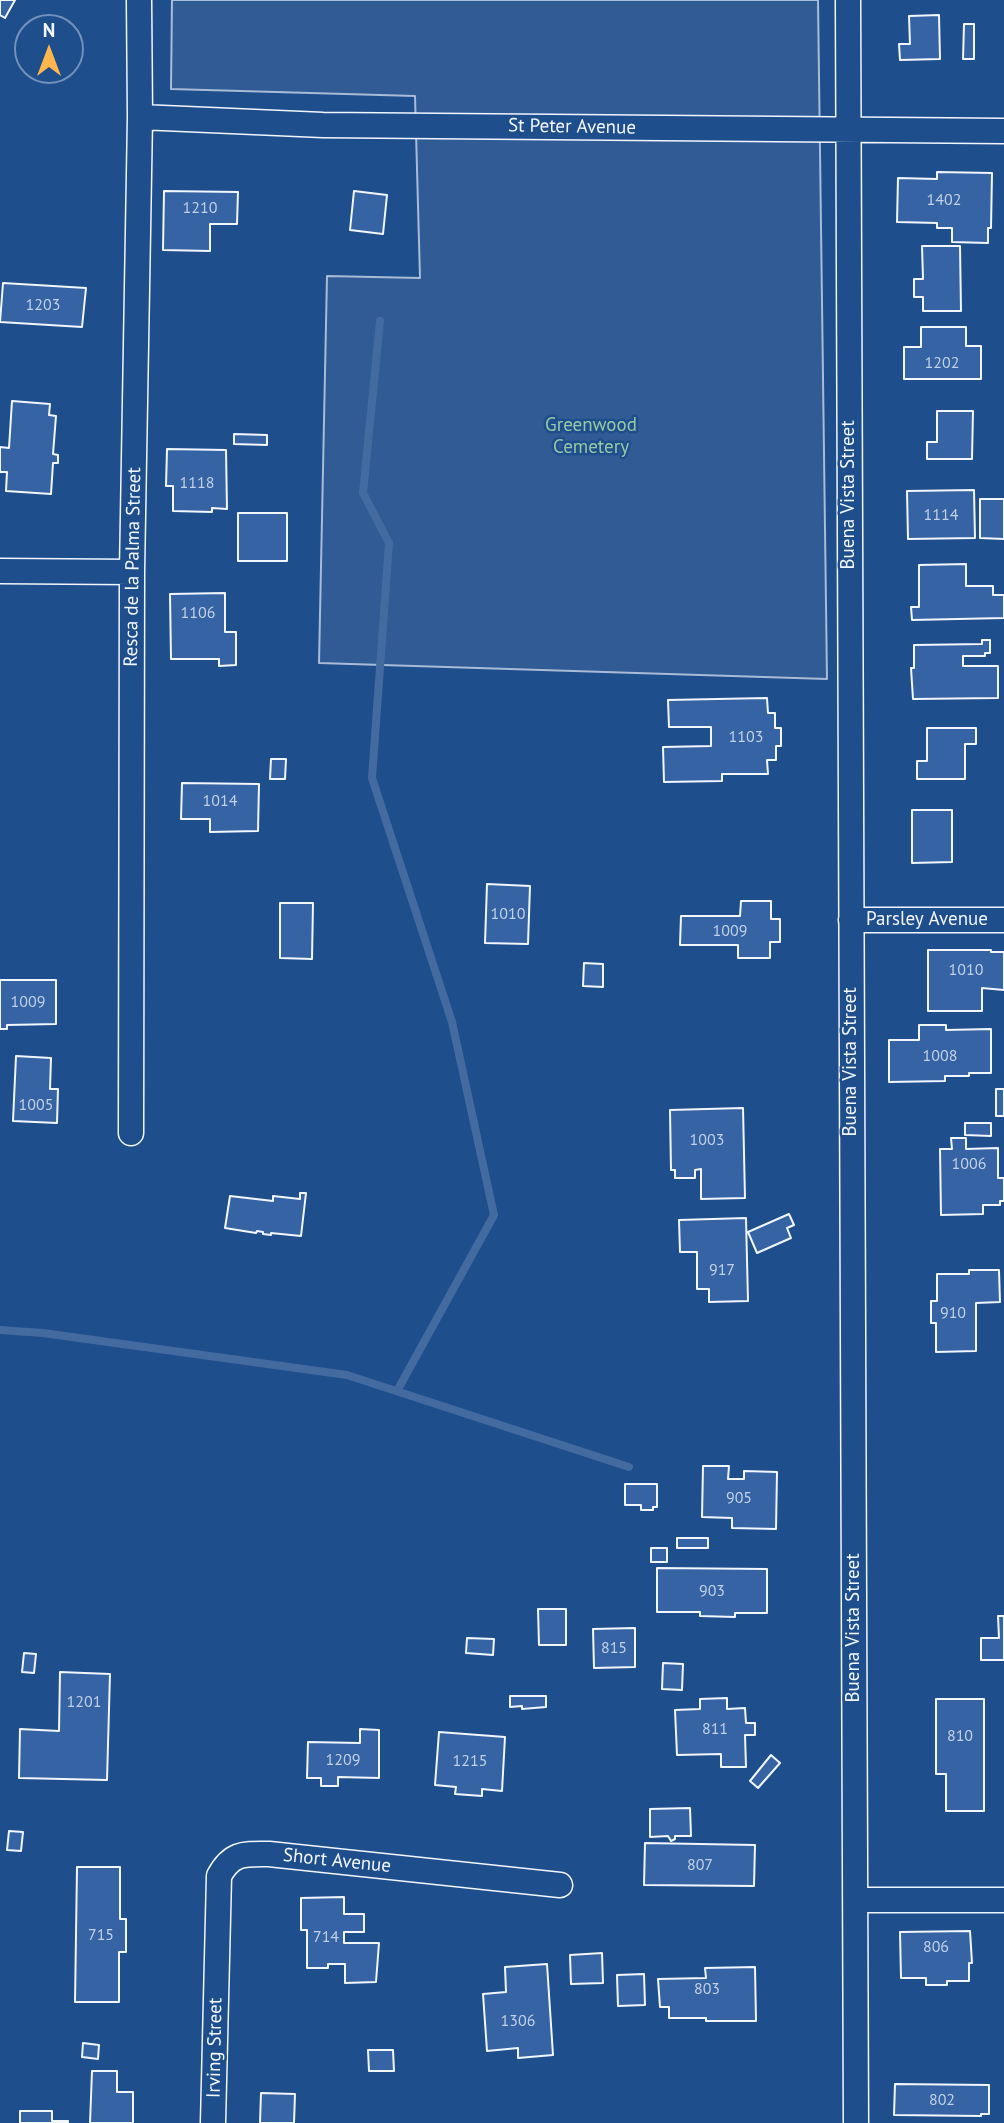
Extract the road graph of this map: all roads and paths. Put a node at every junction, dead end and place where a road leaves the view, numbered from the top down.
1 (139, 0) edge
2 (848, 0) edge
3 (140, 117) junction
4 (849, 130) junction
5 (1004, 131) edge
6 (0, 571) edge
7 (132, 572) junction
8 (851, 920) junction
9 (1004, 920) edge
10 (131, 1133) dead end
11 (560, 1885) dead end
12 (857, 1900) junction
13 (1004, 1900) edge
14 (216, 1972) joint
15 (213, 2123) edge
16 (856, 2123) edge

1 - 3 street, Resca de la Palma Street
2 - 4 street, Buena Vista Street
3 - 4 street, St Peter Avenue
3 - 7 street, Resca de la Palma Street
4 - 5 street, St Peter Avenue
4 - 8 street, Buena Vista Street
6 - 7 street
7 - 10 street, Resca de la Palma Street
8 - 9 street, Parsley Avenue
8 - 12 street, Buena Vista Street
11 - 14 street, Short Avenue
12 - 13 street
12 - 16 street, Buena Vista Street
14 - 15 street, Irving Street

